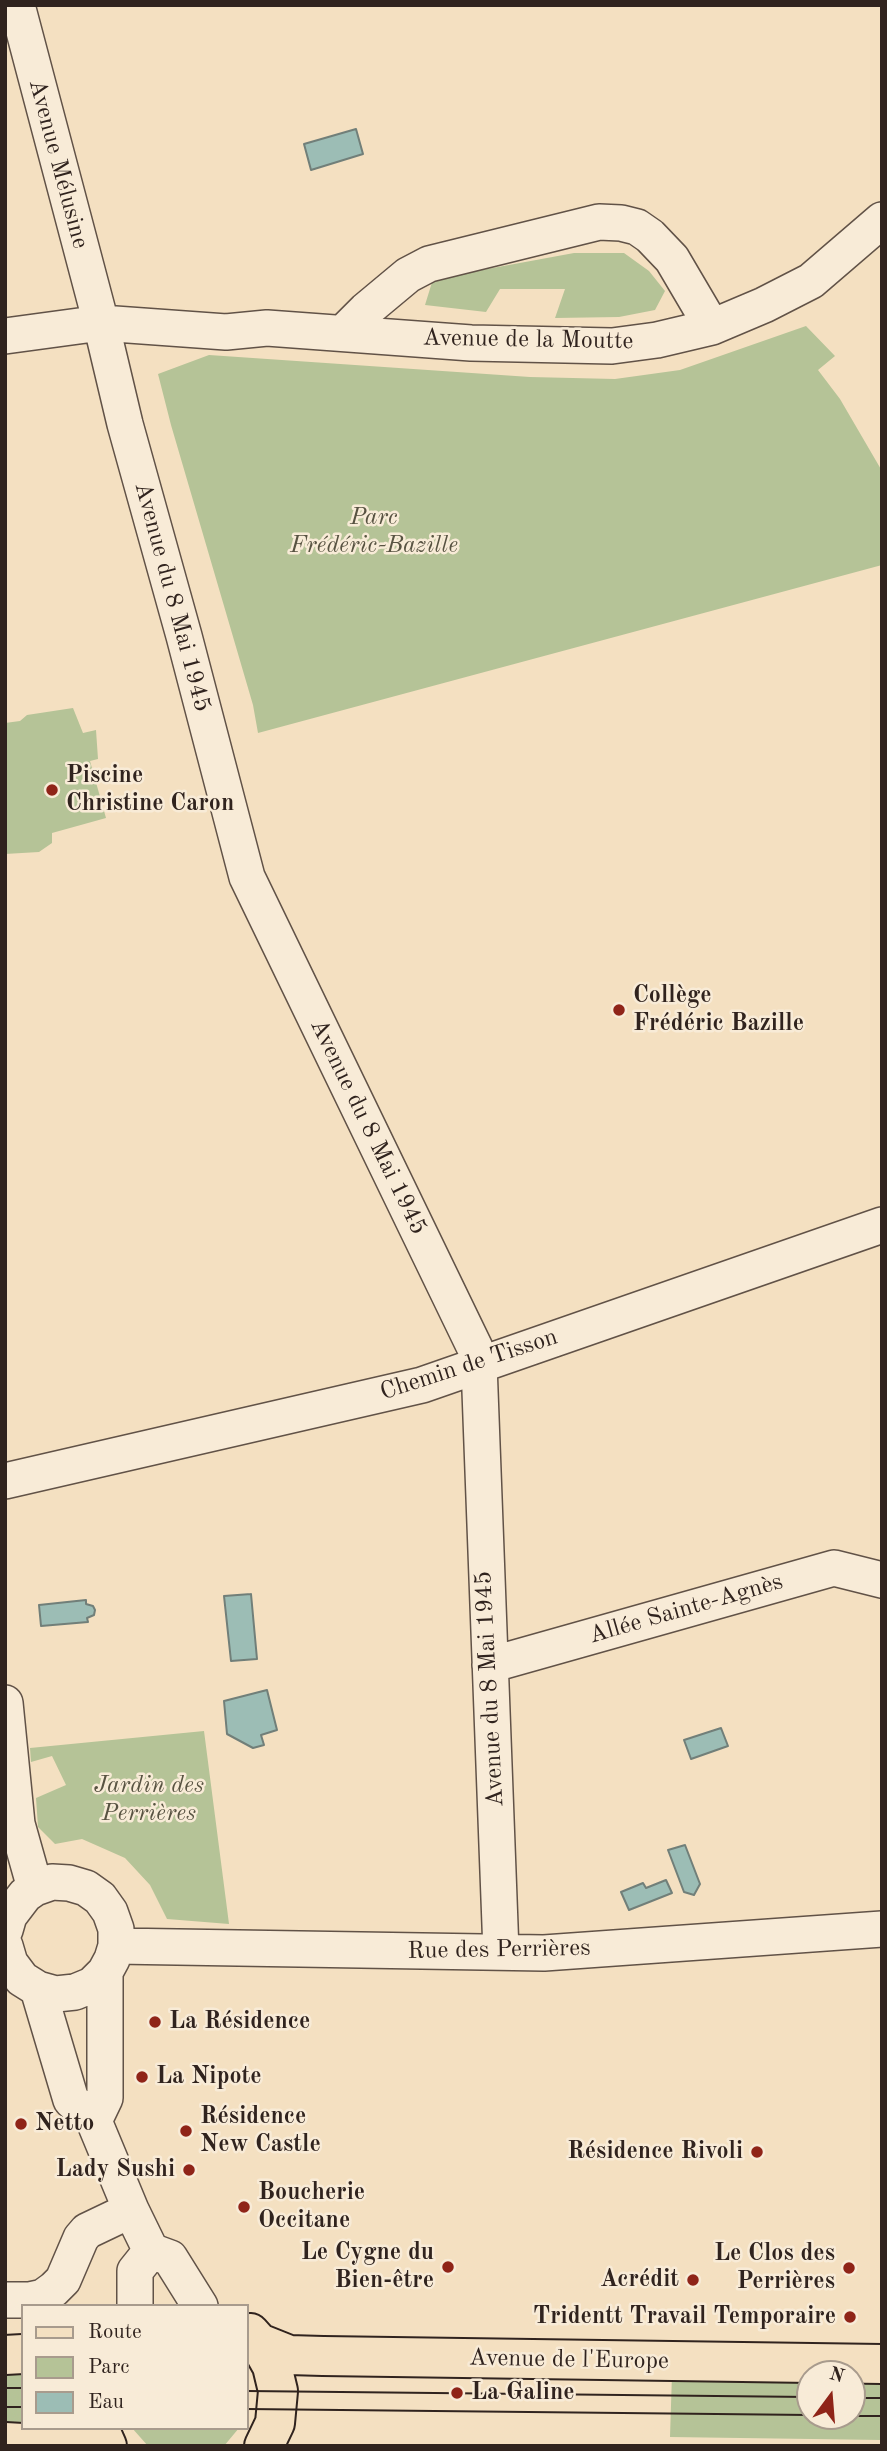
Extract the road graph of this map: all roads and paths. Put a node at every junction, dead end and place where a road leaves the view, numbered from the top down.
1 (23, 6) edge
2 (882, 220) edge
3 (101, 323) junction
4 (712, 327) junction
5 (343, 333) junction
6 (5, 336) edge
7 (882, 1225) edge
8 (478, 1364) junction
9 (5, 1481) edge
10 (882, 1580) edge
11 (490, 1665) junction
12 (5, 1703) edge
13 (35, 1888) junction
14 (882, 1929) edge
15 (7, 1939) edge
16 (501, 1952) junction
17 (111, 1959) junction
18 (38, 1989) junction
19 (94, 2121) junction
20 (131, 2210) junction
21 (151, 2251) junction
22 (5, 2300) edge
23 (135, 2304) edge
24 (199, 2304) edge
25 (253, 2336) edge
26 (882, 2364) edge
27 (100, 2430) edge
28 (5, 2442) edge
29 (75, 2446) edge
30 (107, 2446) edge
31 (264, 2446) edge

1 - 3 street, Avenue Mélusine
2 - 4 street, Avenue de la Moutte
3 - 5 street, Avenue de la Moutte
3 - 6 street, Avenue de la Moutte
3 - 8 street, Avenue du 8 Mai 1945
4 - 5 street, Avenue de la Moutte
4 - 5 street
7 - 8 street, Chemin de Tisson
8 - 9 street, Chemin de Tisson
8 - 11 street, Avenue du 8 Mai 1945
10 - 11 street, Allée Sainte-Agnès
11 - 16 street, Avenue du 8 Mai 1945
12 - 13 street
13 - 15 street
13 - 17 street
14 - 16 street, Rue des Perrières
15 - 18 street
16 - 17 street, Rue des Perrières
17 - 18 street
17 - 19 street
18 - 19 street
19 - 20 street
20 - 21 street
20 - 22 street
21 - 23 street
21 - 24 street
25 - 26 main road, Avenue de l'Europe
25 - 31 main road
27 - 30 main road
28 - 29 main road

